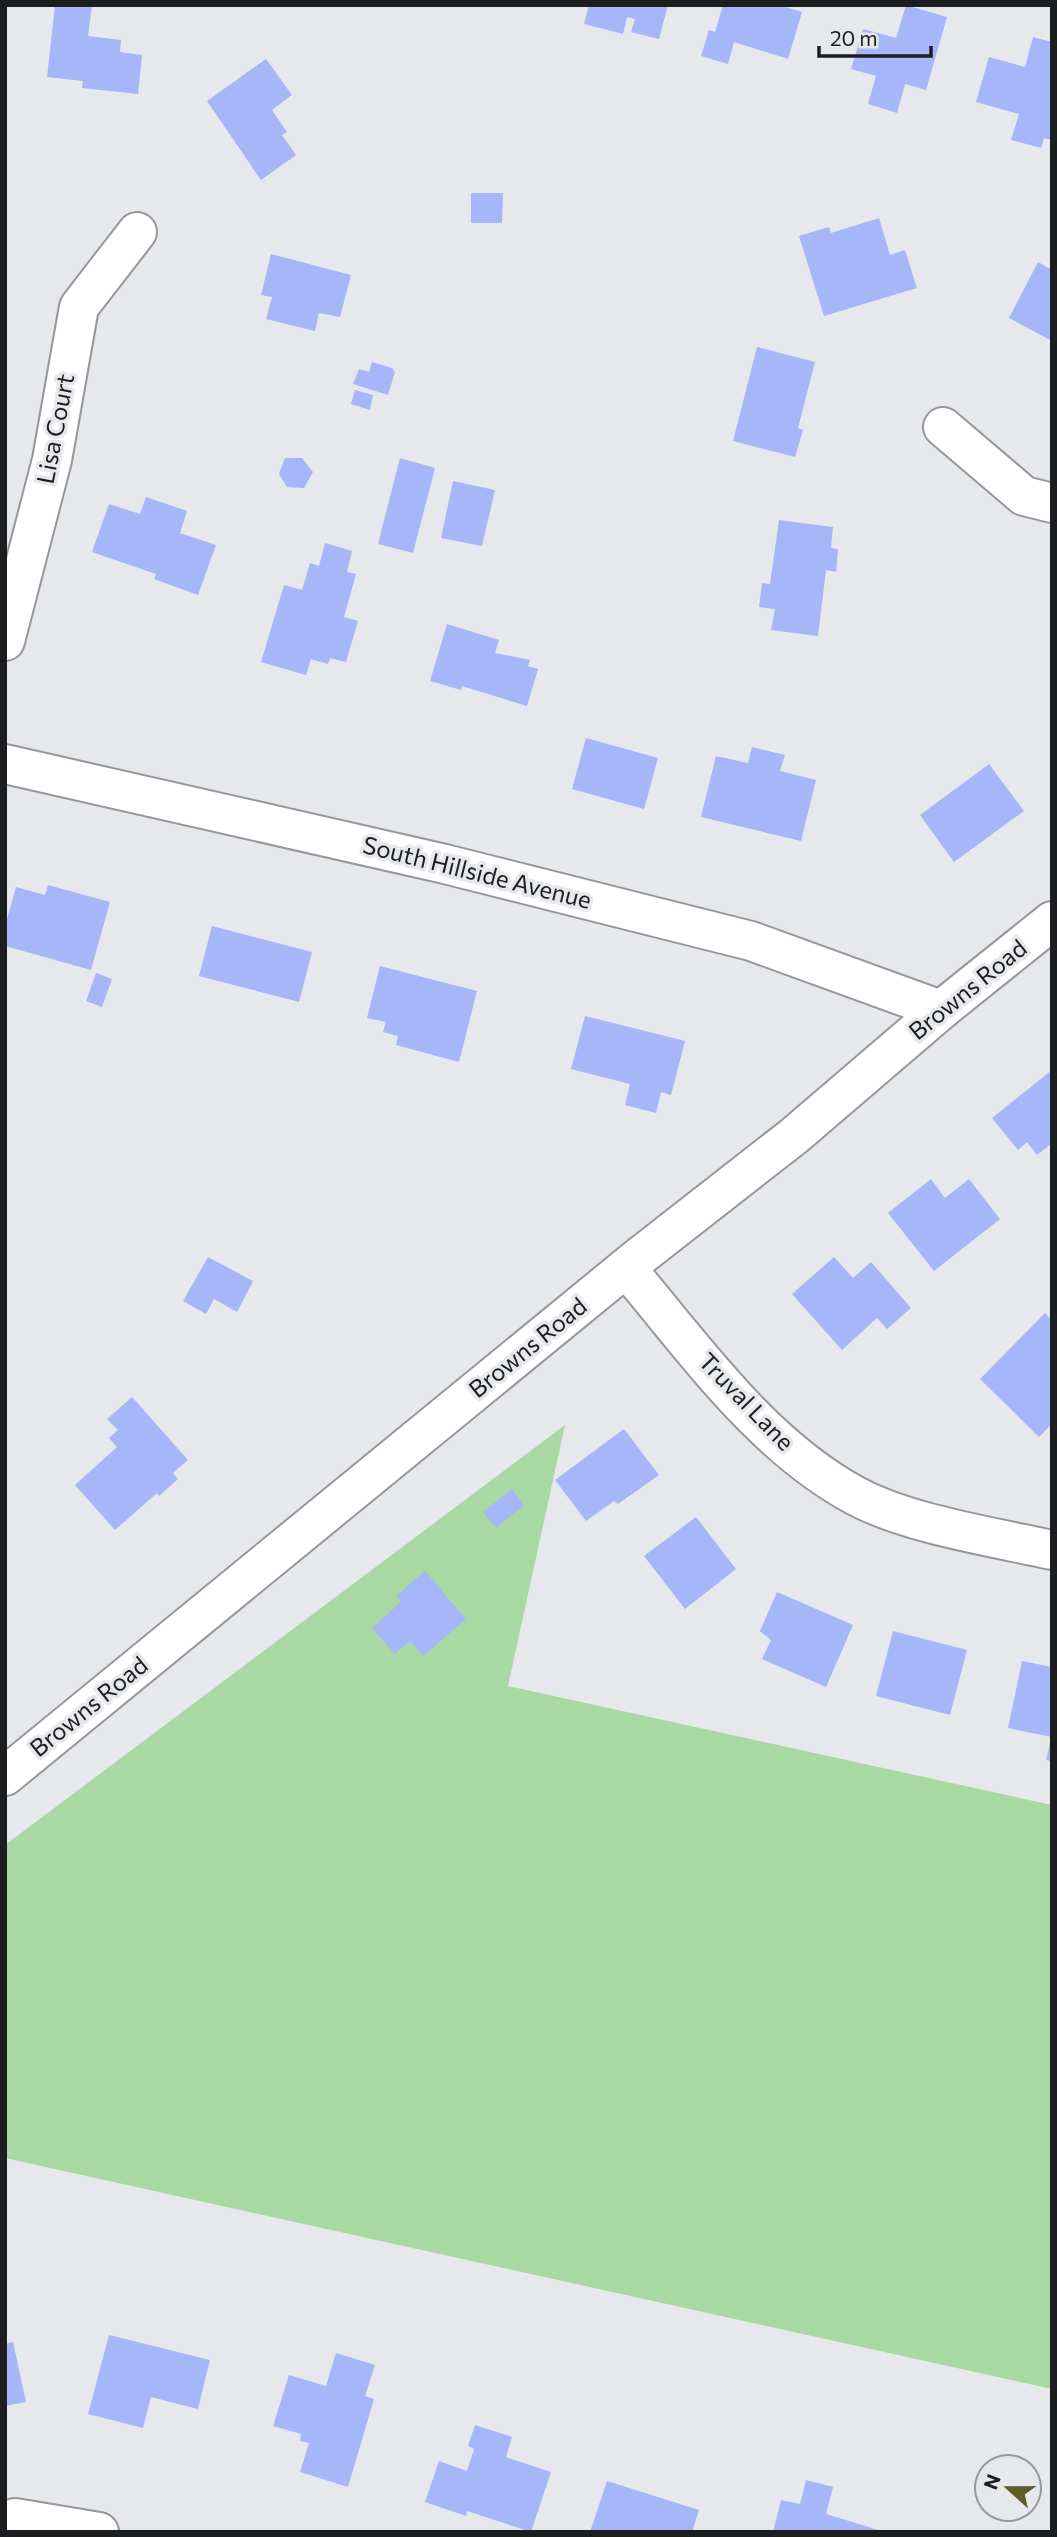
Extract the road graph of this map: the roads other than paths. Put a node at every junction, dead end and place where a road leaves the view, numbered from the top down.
1 (137, 232) dead end
2 (943, 427) dead end
3 (1052, 503) edge
4 (5, 642) edge
5 (5, 764) edge
6 (1052, 921) edge
7 (941, 1010) junction
8 (626, 1268) junction
9 (1052, 1550) edge
10 (5, 1776) edge
11 (5, 2526) edge
12 (99, 2532) edge

1 - 4 street, Lisa Court
2 - 3 street
5 - 7 street, South Hillside Avenue
6 - 7 street, Browns Road
7 - 8 street, Browns Road
8 - 9 street, Truval Lane
8 - 10 street, Browns Road
11 - 12 street

